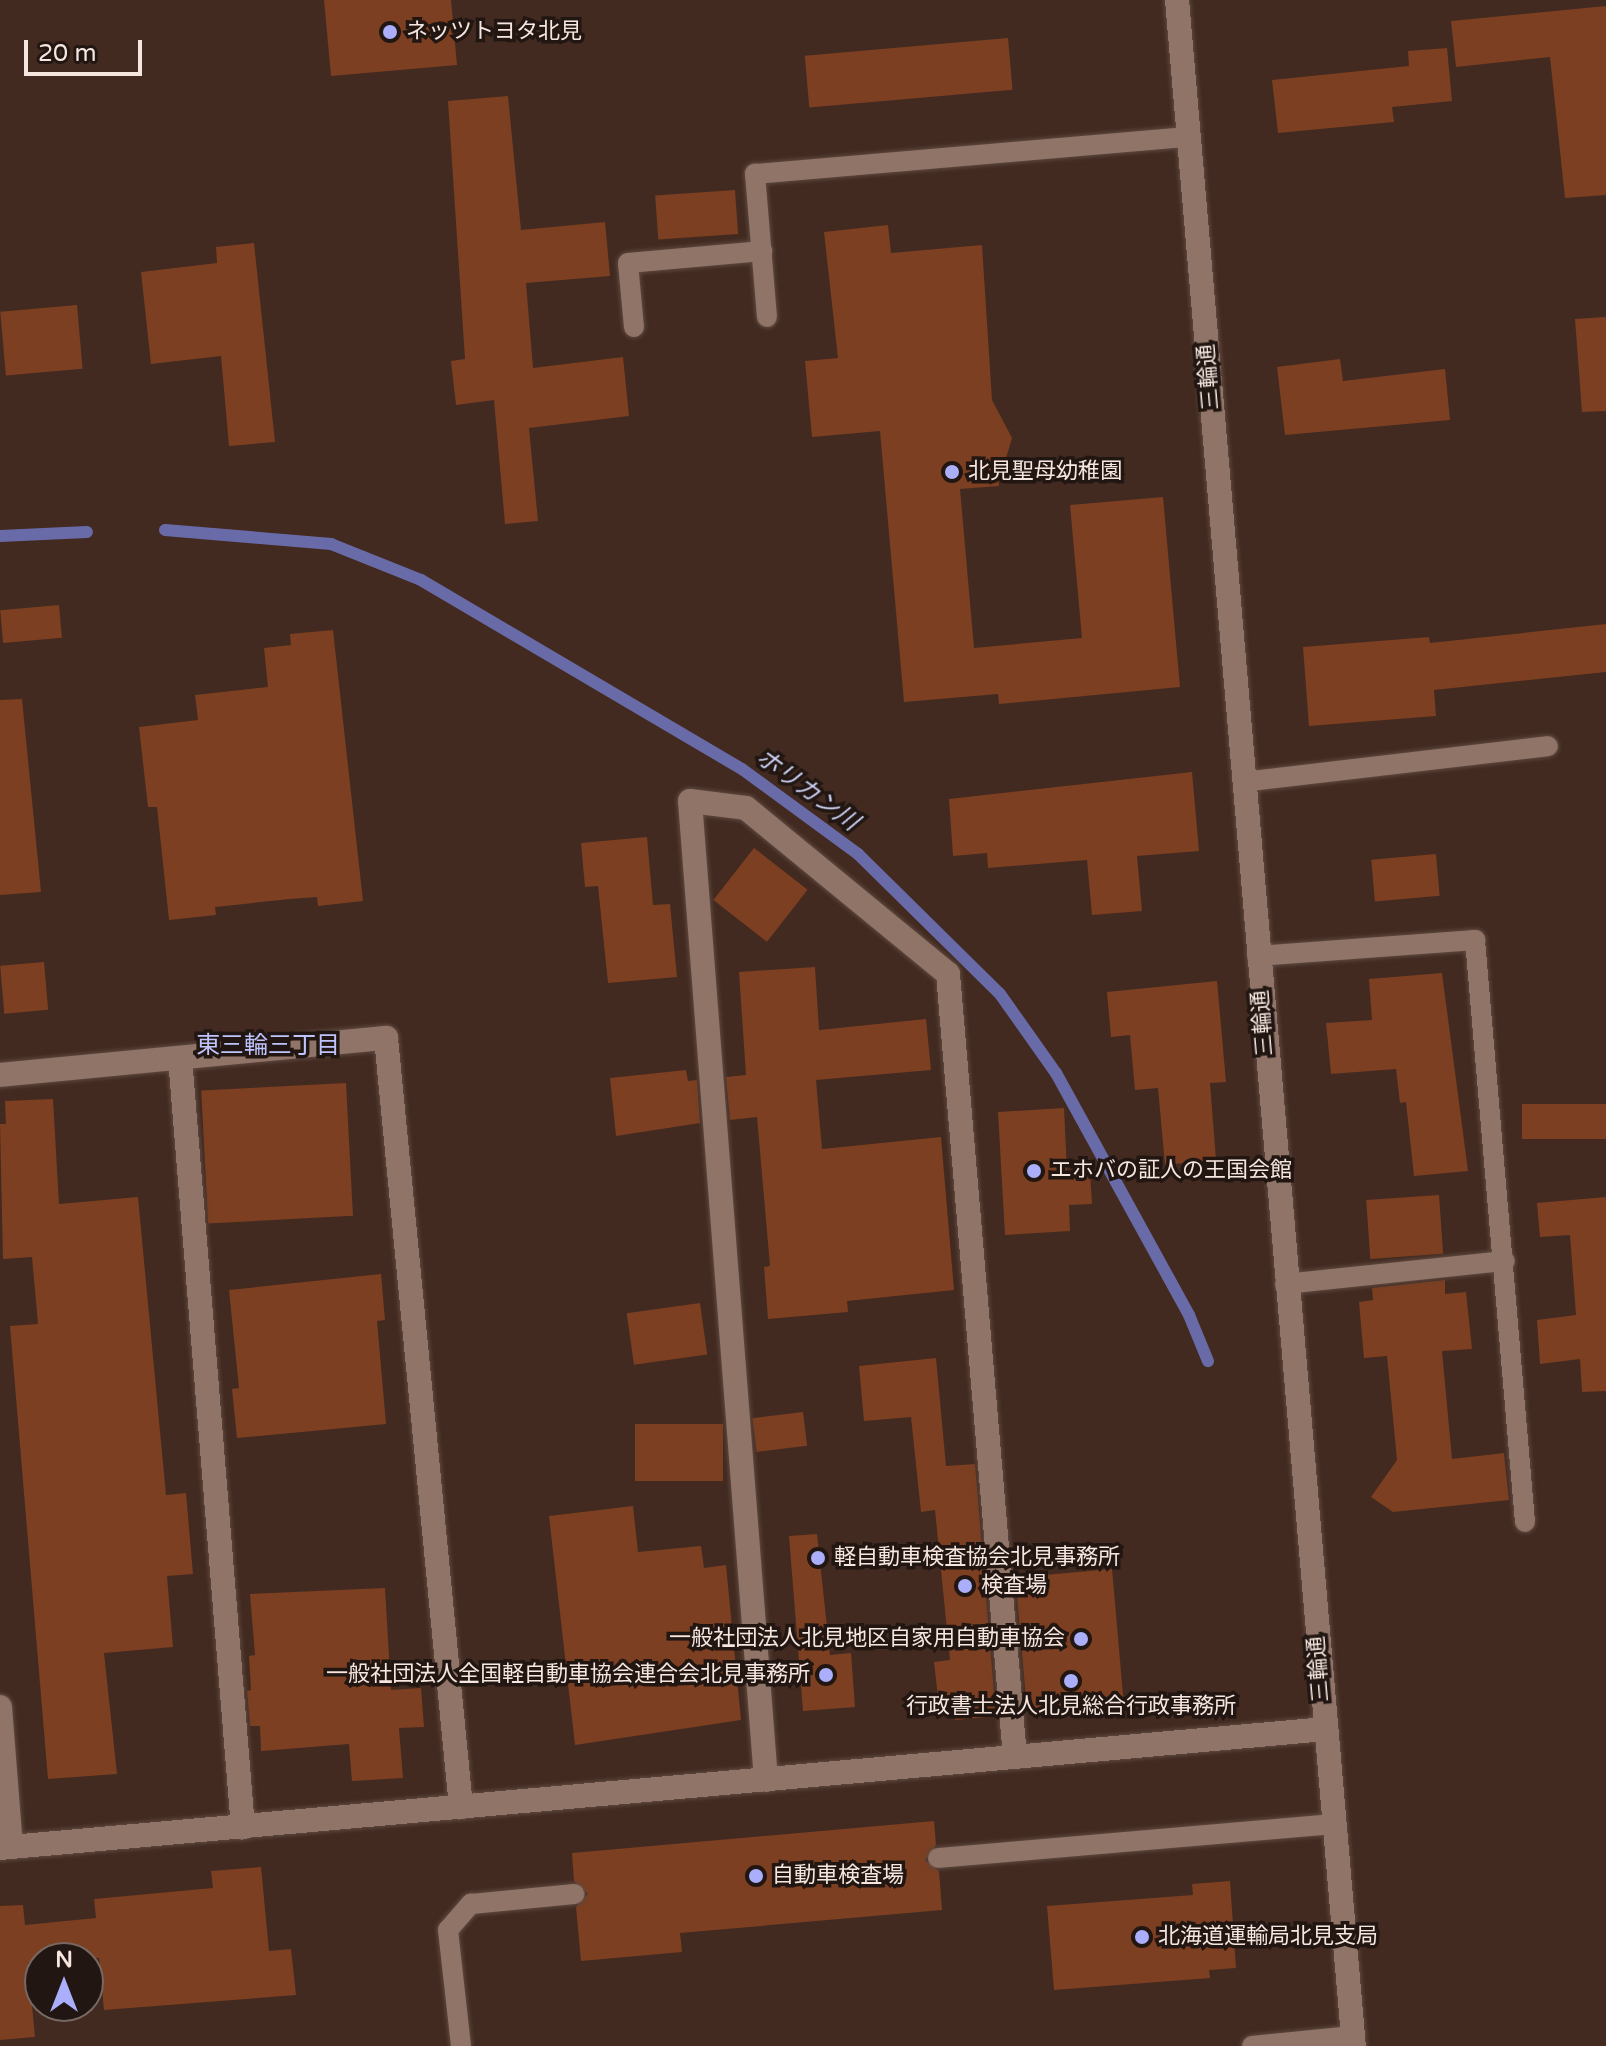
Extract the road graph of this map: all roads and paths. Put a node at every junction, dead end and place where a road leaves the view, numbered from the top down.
1 (1177, 0) edge
2 (1189, 137) junction
3 (762, 251) junction
4 (767, 317) dead end
5 (634, 327) dead end
6 (1548, 746) dead end
7 (1243, 782) junction
8 (1257, 956) junction
9 (180, 1058) junction
10 (0, 1075) edge
11 (1505, 1261) junction
12 (1285, 1284) junction
13 (1525, 1522) dead end
14 (0, 1707) edge
15 (1325, 1729) junction
16 (1015, 1757) junction
17 (766, 1780) junction
18 (461, 1807) junction
19 (1333, 1824) junction
20 (243, 1827) junction
21 (6, 1847) edge
22 (938, 1858) dead end
23 (575, 1894) dead end
24 (1353, 2041) edge
25 (461, 2046) edge
26 (1252, 2046) edge

1 - 2 street, 三輪通
2 - 3 lane
2 - 7 street, 三輪通
3 - 4 lane
3 - 5 lane
6 - 7 lane
7 - 8 street, 三輪通
8 - 11 lane
8 - 12 street, 三輪通
9 - 10 street
9 - 18 street
9 - 20 street
11 - 12 lane
11 - 13 lane
12 - 15 street, 三輪通
14 - 21 street
15 - 16 street
15 - 19 street, 三輪通
16 - 17 street
16 - 17 street
17 - 18 street
18 - 20 street
19 - 22 lane
19 - 24 street, 三輪通
20 - 21 street
23 - 25 lane
24 - 26 lane

